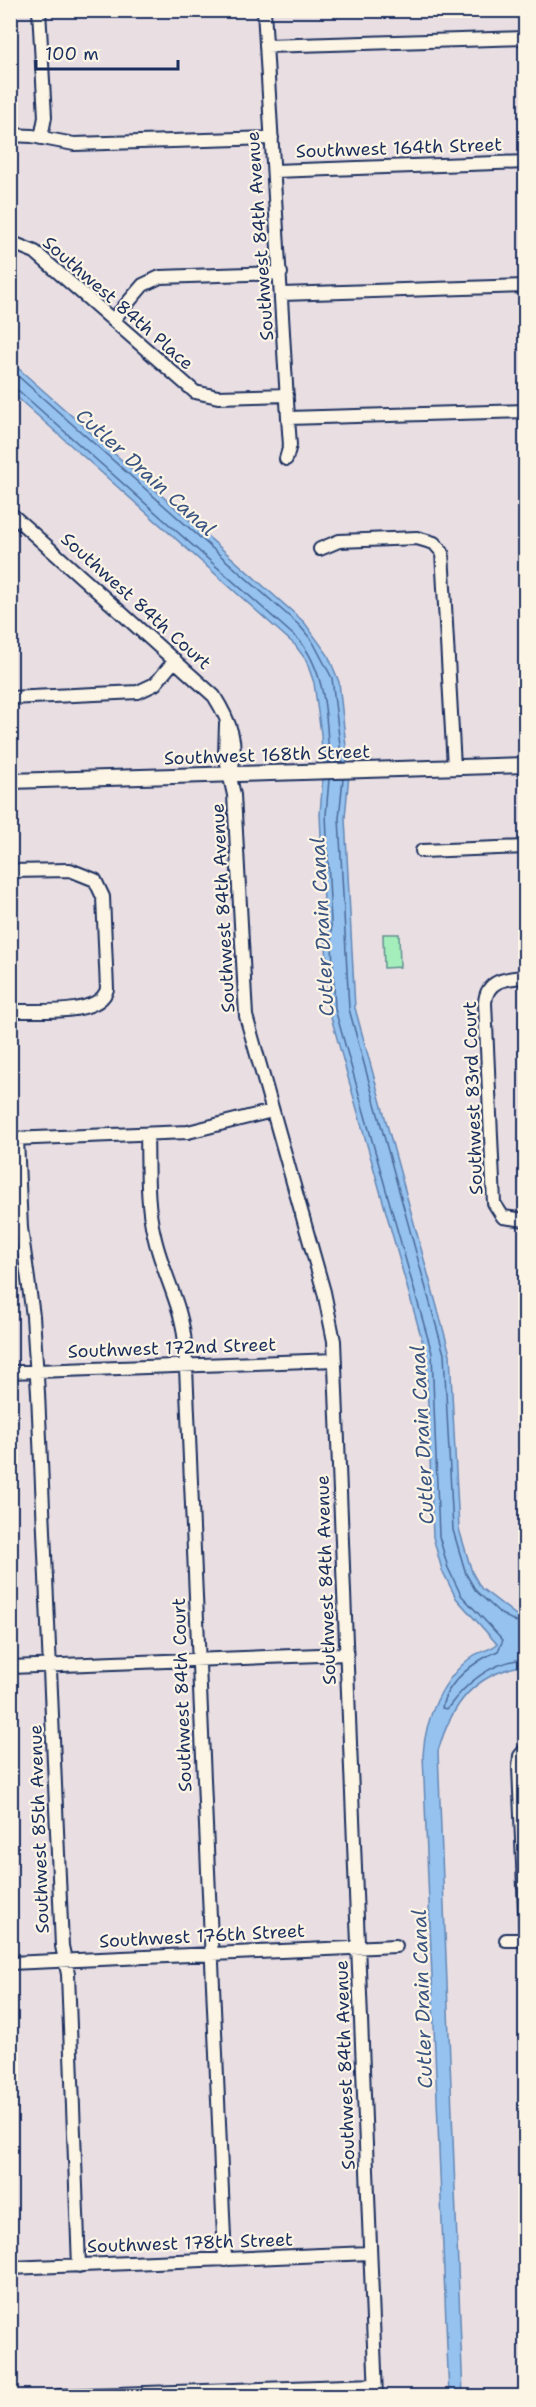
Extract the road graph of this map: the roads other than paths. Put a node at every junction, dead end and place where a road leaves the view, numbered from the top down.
1 (39, 10) edge
2 (264, 10) edge
3 (525, 38) edge
4 (266, 46) junction
5 (10, 135) edge
6 (41, 138) junction
7 (272, 138) junction
8 (525, 162) edge
9 (274, 171) junction
10 (10, 242) edge
11 (281, 273) junction
12 (525, 286) edge
13 (282, 294) junction
14 (113, 320) junction
15 (287, 394) junction
16 (525, 411) edge
17 (288, 418) junction
18 (286, 459) dead end
19 (10, 513) edge
20 (320, 549) dead end
21 (175, 660) junction
22 (10, 698) edge
23 (525, 765) edge
24 (454, 767) junction
25 (230, 774) junction
26 (10, 781) edge
27 (525, 848) edge
28 (422, 851) dead end
29 (10, 871) edge
30 (525, 977) edge
31 (10, 1011) edge
32 (272, 1111) junction
33 (147, 1134) junction
34 (14, 1139) edge
35 (525, 1220) edge
36 (335, 1360) junction
37 (186, 1365) junction
38 (36, 1370) junction
39 (10, 1372) edge
40 (346, 1654) junction
41 (199, 1659) junction
42 (50, 1665) junction
43 (10, 1667) edge
44 (525, 1749) edge
45 (525, 1938) edge
46 (506, 1940) dead end
47 (396, 1946) dead end
48 (359, 1947) junction
49 (212, 1954) junction
50 (65, 1960) junction
51 (10, 1963) edge
52 (370, 2253) junction
53 (225, 2260) junction
54 (79, 2266) junction
55 (10, 2268) edge
56 (376, 2391) edge
57 (58, 2397) edge

1 - 6 street
2 - 4 street, Southwest 84th Avenue
3 - 4 street
4 - 7 street, Southwest 84th Avenue
5 - 6 street
6 - 7 street
7 - 9 street, Southwest 84th Avenue
8 - 9 street, Southwest 164th Street
9 - 11 street, Southwest 84th Avenue
10 - 14 street, Southwest 84th Place
11 - 13 street, Southwest 84th Avenue
11 - 14 street
12 - 13 street
13 - 15 street, Southwest 84th Avenue
14 - 15 street, Southwest 84th Place
15 - 17 street, Southwest 84th Avenue
16 - 17 street
17 - 18 street, Southwest 84th Avenue
19 - 21 street, Southwest 84th Court
20 - 24 street
21 - 22 street
21 - 25 street, Southwest 84th Court
23 - 24 street, Southwest 168th Street
24 - 25 street, Southwest 168th Street
25 - 26 street, Southwest 168th Street
25 - 32 street, Southwest 84th Avenue
27 - 28 street
29 - 31 street
30 - 35 street, Southwest 83rd Court
32 - 33 street
32 - 36 street, Southwest 84th Avenue
33 - 34 street
33 - 37 street, Southwest 84th Court
34 - 38 street, Southwest 85th Avenue
36 - 37 street, Southwest 172nd Street
36 - 40 street, Southwest 84th Avenue
37 - 38 street, Southwest 172nd Street
37 - 41 street, Southwest 84th Court
38 - 39 street, Southwest 172nd Street
38 - 42 street, Southwest 85th Avenue
40 - 41 street
40 - 48 street, Southwest 84th Avenue
41 - 42 street
41 - 49 street, Southwest 84th Court
42 - 43 street
42 - 50 street, Southwest 85th Avenue
44 - 45 street
45 - 46 street
47 - 48 street, Southwest 176th Street
48 - 49 street, Southwest 176th Street
48 - 52 street, Southwest 84th Avenue
49 - 50 street, Southwest 176th Street
49 - 53 street, Southwest 84th Court
50 - 51 street, Southwest 176th Street
50 - 54 street, Southwest 85th Avenue
52 - 53 street, Southwest 178th Street
52 - 56 street, Southwest 84th Avenue
53 - 54 street, Southwest 178th Street
54 - 55 street, Southwest 178th Street
56 - 57 street

